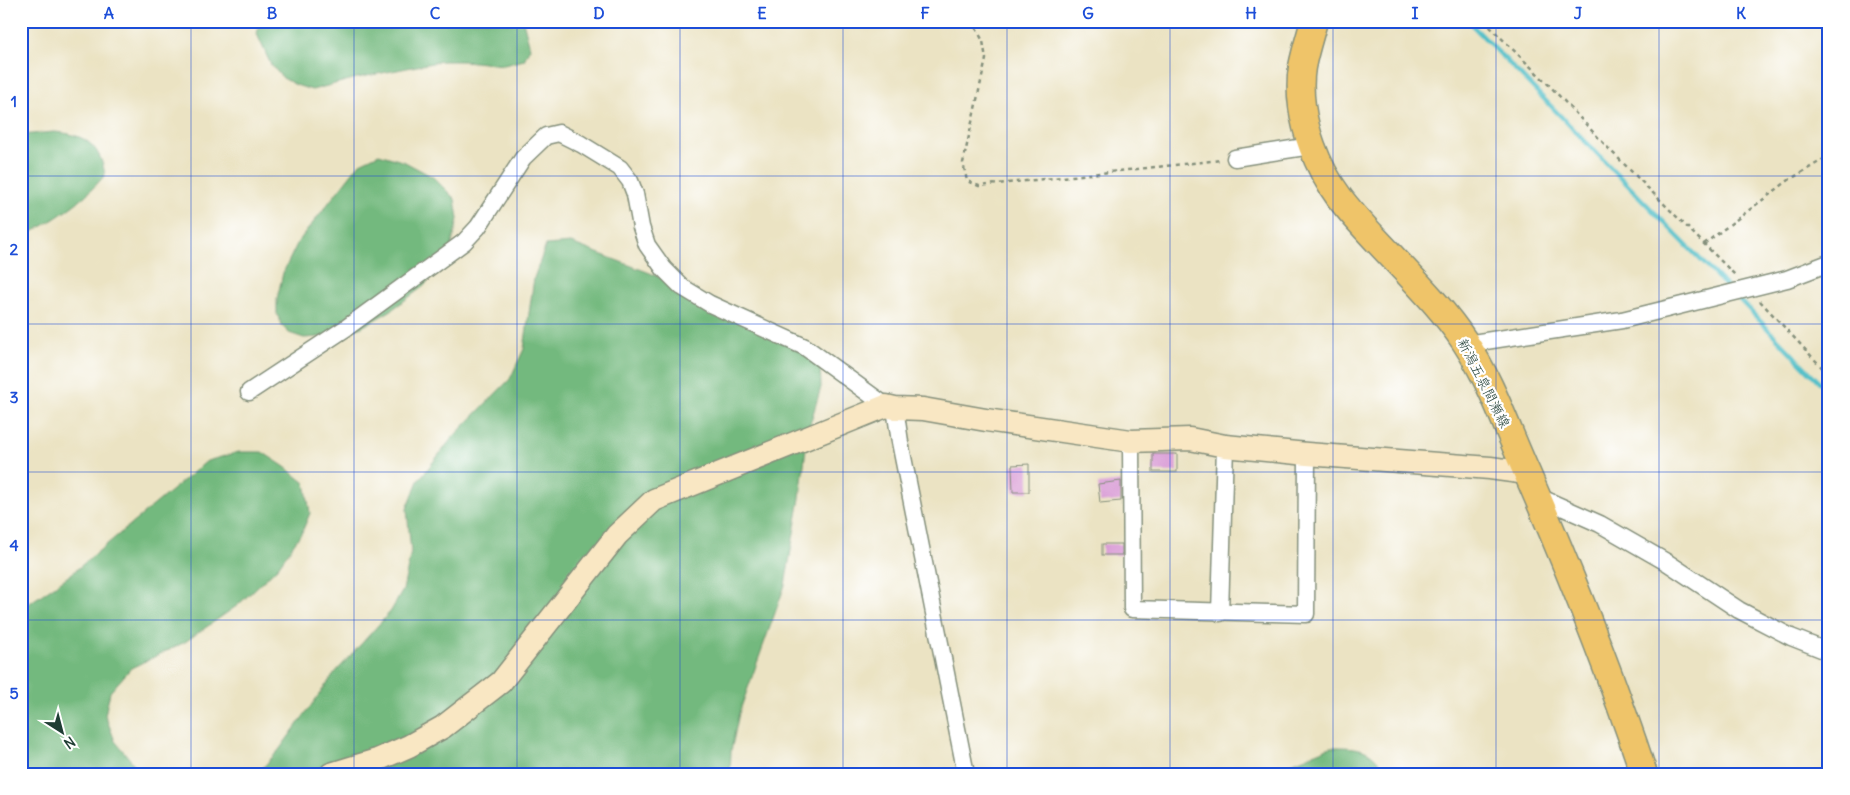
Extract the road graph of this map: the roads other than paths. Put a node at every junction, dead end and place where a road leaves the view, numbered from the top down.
1 (1314, 21) edge
2 (1312, 146) junction
3 (1235, 158) road end
4 (1829, 263) edge
5 (1466, 344) junction
6 (249, 392) dead end
7 (890, 407) junction
8 (1131, 441) junction
9 (1225, 446) junction
10 (1307, 454) junction
11 (1532, 484) junction
12 (1220, 612) junction
13 (1829, 652) edge
14 (331, 774) edge
15 (966, 774) edge
16 (1644, 774) edge

1 - 2 main road, 新潟五泉間瀬線
2 - 3 street
2 - 5 main road, 新潟五泉間瀬線
4 - 5 street
5 - 11 main road, 新潟五泉間瀬線
6 - 7 street
7 - 8 street
7 - 14 street
7 - 15 street
8 - 9 street
8 - 12 street
9 - 10 street
9 - 12 street
10 - 11 street
10 - 12 street
11 - 13 street
11 - 16 main road, 新潟五泉間瀬線

